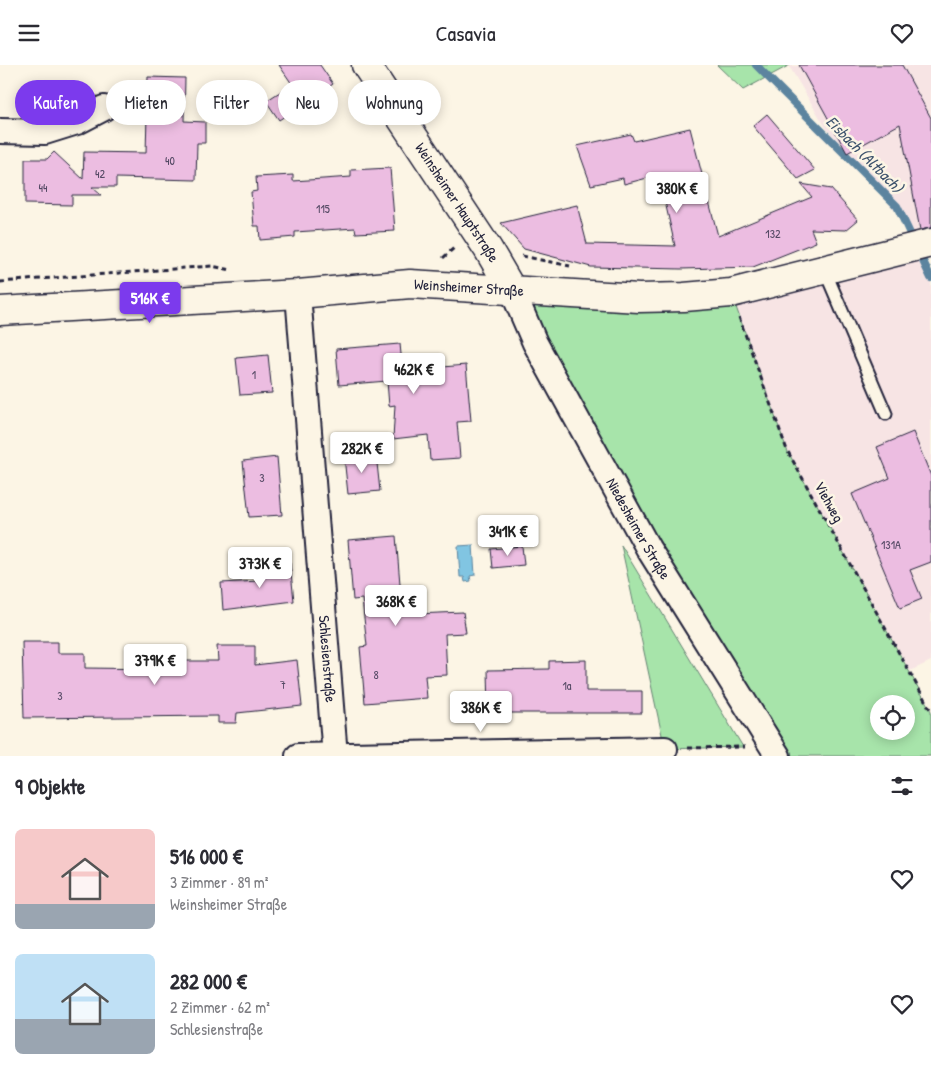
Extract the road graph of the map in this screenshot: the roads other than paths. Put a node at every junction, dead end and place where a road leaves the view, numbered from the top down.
1 (366, 65) edge
2 (104, 108) dead end
3 (0, 131) edge
4 (920, 246) edge
5 (825, 271) junction
6 (513, 292) junction
7 (298, 294) junction
8 (0, 311) edge
9 (886, 413) dead end
10 (665, 749) road end
11 (774, 750) edge
12 (298, 756) edge
13 (335, 756) edge

1 - 6 main road, Weinsheimer Hauptstraße
2 - 3 street
4 - 5 main road, Weinsheimer Straße
5 - 6 main road, Weinsheimer Straße
5 - 9 lane
6 - 7 main road, Weinsheimer Straße
6 - 11 street, Niedesheimer Straße
7 - 8 main road, Weinsheimer Straße
7 - 13 street, Schlesienstraße
10 - 13 street
12 - 13 street

